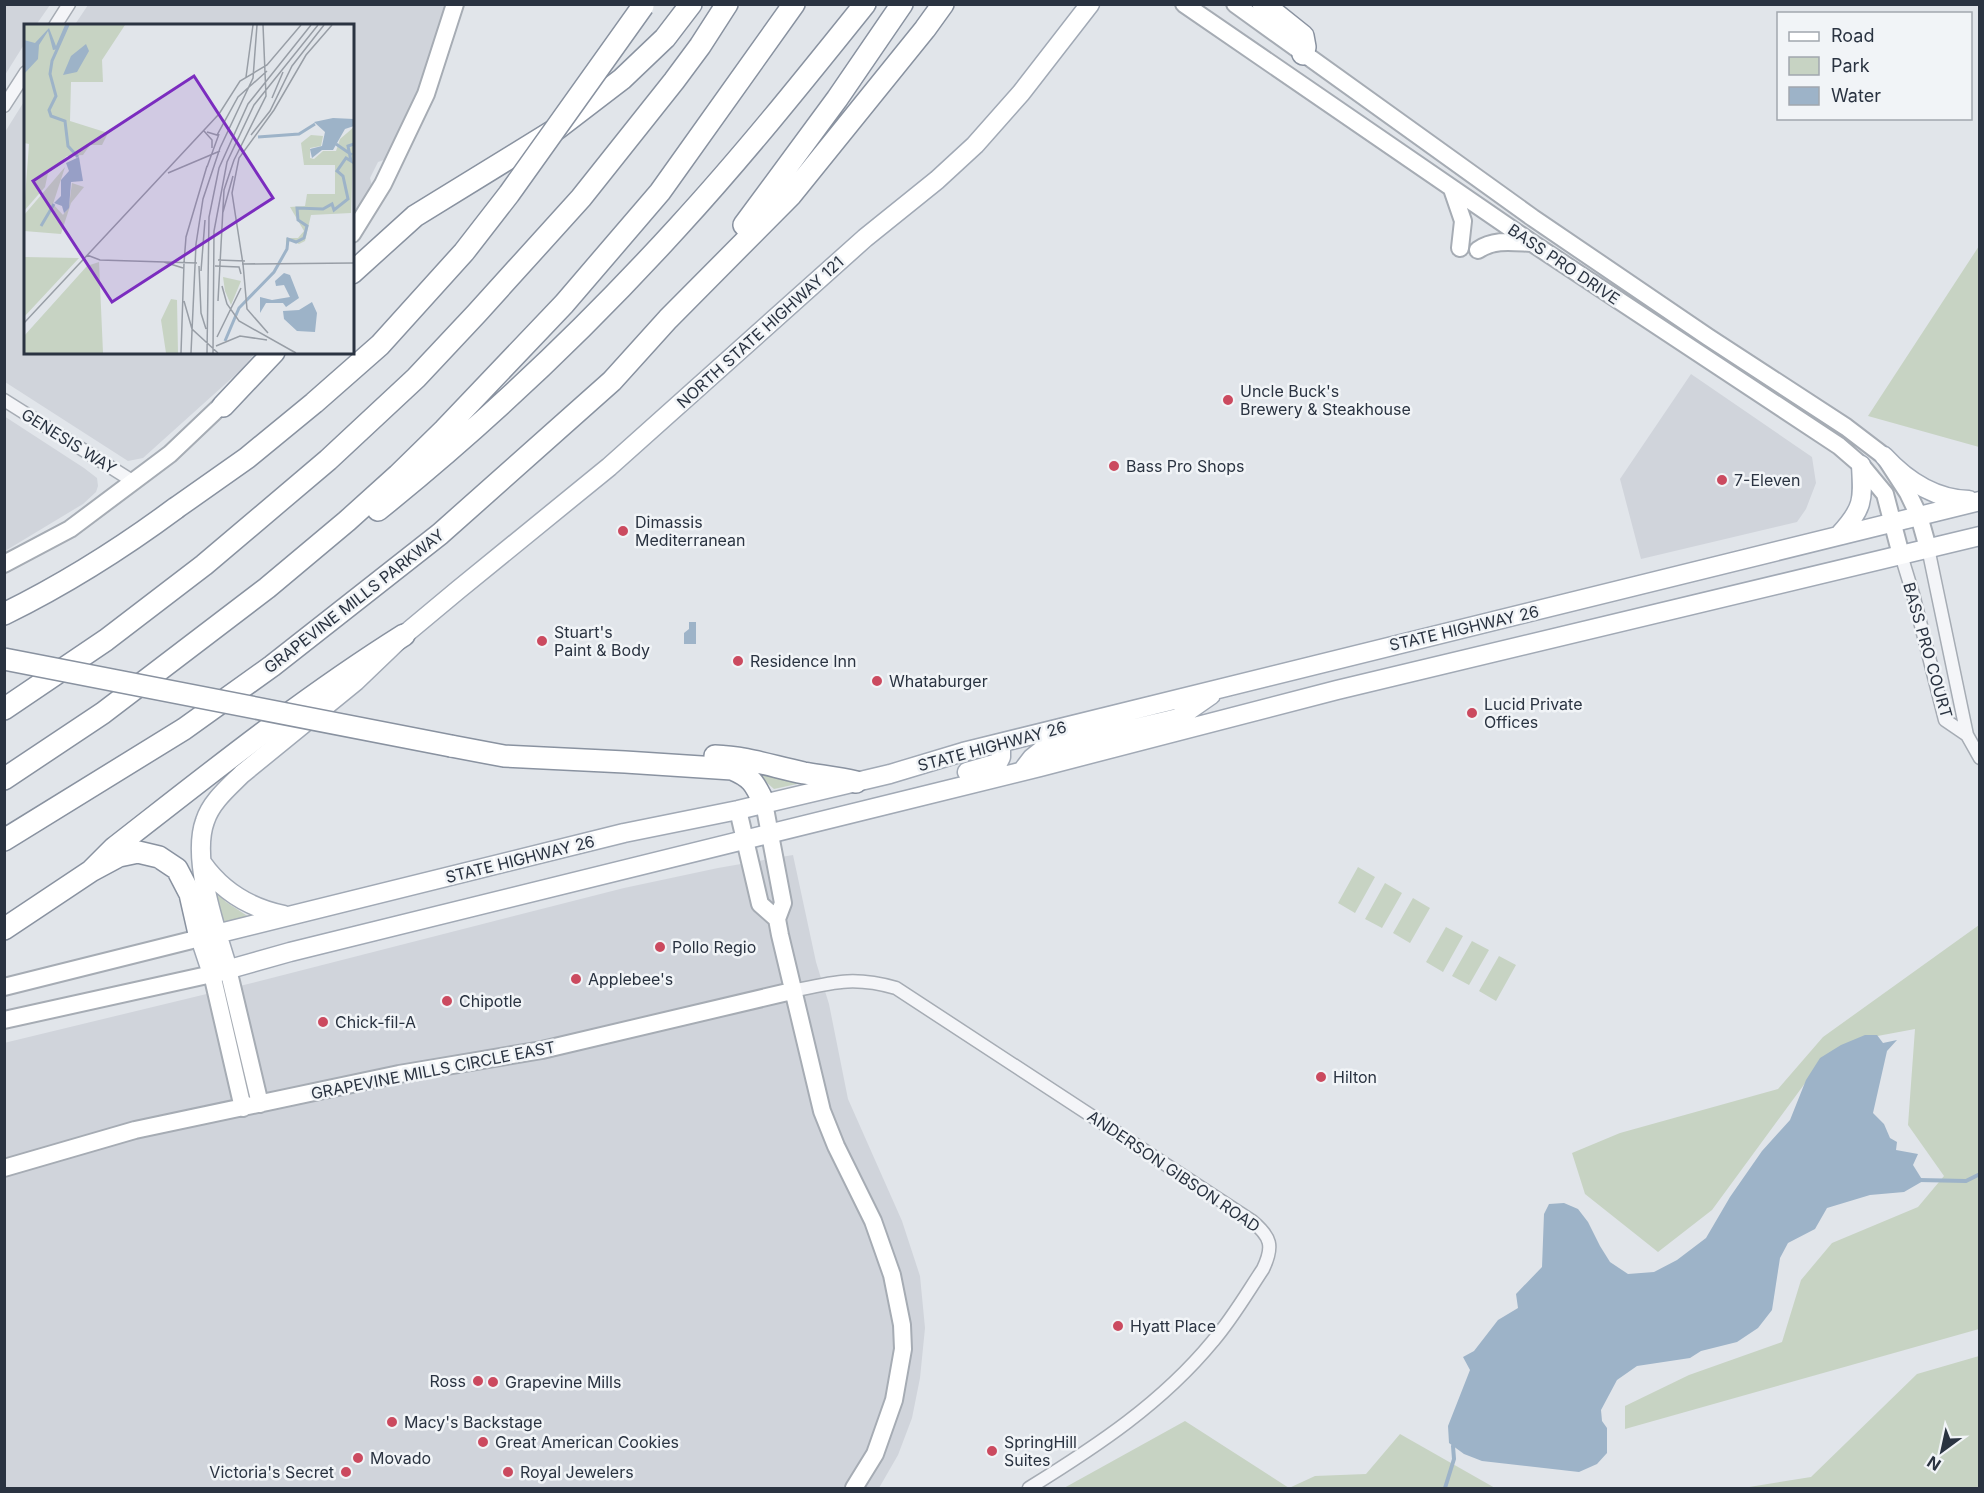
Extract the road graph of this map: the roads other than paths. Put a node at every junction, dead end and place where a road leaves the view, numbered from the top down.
1 (69, 4) edge
2 (456, 4) edge
3 (691, 4) edge
4 (727, 4) edge
5 (794, 4) edge
6 (865, 4) edge
7 (902, 4) edge
8 (943, 4) edge
9 (1090, 4) edge
10 (1104, 4) edge
11 (1184, 4) edge
12 (1235, 4) edge
13 (1263, 4) edge
14 (644, 5) edge
15 (56, 24) edge
16 (1070, 32) junction
17 (1303, 54) junction
18 (24, 75) edge
19 (4, 106) edge
20 (1452, 189) junction
21 (354, 231) edge
22 (1532, 243) junction
23 (1460, 248) dead end
24 (1478, 250) dead end
25 (354, 271) edge
26 (668, 319) junction
27 (265, 354) edge
28 (272, 354) edge
29 (4, 400) edge
30 (223, 406) junction
31 (1884, 456) junction
32 (1862, 465) junction
33 (134, 482) junction
34 (1980, 501) edge
35 (1919, 516) junction
36 (1892, 522) junction
37 (1839, 535) junction
38 (1980, 536) edge
39 (1928, 548) junction
40 (1901, 555) junction
41 (302, 559) junction
42 (4, 564) edge
43 (1538, 611) junction
44 (4, 614) edge
45 (404, 635) junction
46 (1545, 639) junction
47 (4, 659) edge
48 (1218, 690) junction
49 (4, 709) edge
50 (1967, 735) junction
51 (1001, 743) junction
52 (1980, 758) edge
53 (625, 762) junction
54 (1022, 771) junction
55 (4, 779) edge
56 (856, 782) junction
57 (900, 801) junction
58 (764, 803) junction
59 (738, 810) junction
60 (770, 833) junction
61 (4, 840) edge
62 (745, 840) junction
63 (200, 860) junction
64 (91, 871) junction
65 (289, 916) junction
66 (777, 919) junction
67 (4, 929) edge
68 (209, 936) junction
69 (220, 971) junction
70 (4, 987) edge
71 (792, 991) junction
72 (4, 1020) edge
73 (260, 1104) junction
74 (243, 1108) junction
75 (4, 1168) edge
76 (854, 1488) edge
77 (1029, 1488) edge

1 - 15 street
2 - 21 main road
3 - 25 highway
4 - 49 highway
5 - 41 highway
6 - 41 highway
7 - 26 highway
8 - 26 highway
9 - 16 main road, NORTH STATE HIGHWAY 121
10 - 16 main road
11 - 20 main road, BASS PRO DRIVE
12 - 17 main road, BASS PRO DRIVE
13 - 17 highway
14 - 44 highway, bridge
16 - 45 main road, NORTH STATE HIGHWAY 121
17 - 31 main road, BASS PRO DRIVE
18 - 19 street
20 - 22 main road, BASS PRO DRIVE
20 - 23 main road
22 - 24 main road
22 - 32 main road, BASS PRO DRIVE
26 - 61 highway, GRAPEVINE MILLS PARKWAY
27 - 30 main road
28 - 30 highway
29 - 33 street, GENESIS WAY
30 - 33 main road
31 - 34 main road
31 - 35 main road, BASS PRO DRIVE
32 - 36 main road, BASS PRO DRIVE
32 - 37 main road
33 - 42 main road
34 - 35 main road, STATE HIGHWAY 26
35 - 36 main road, STATE HIGHWAY 26
35 - 39 main road, BASS PRO DRIVE
36 - 37 main road, STATE HIGHWAY 26
36 - 40 main road, BASS PRO DRIVE
37 - 43 main road, STATE HIGHWAY 26
38 - 39 main road, STATE HIGHWAY 26
39 - 40 main road, STATE HIGHWAY 26
39 - 50 street, BASS PRO COURT
40 - 46 main road, STATE HIGHWAY 26
40 - 50 street, BASS PRO COURT
41 - 55 highway
43 - 46 main road
43 - 48 main road, STATE HIGHWAY 26
45 - 63 main road, NORTH STATE HIGHWAY 121
45 - 64 highway
46 - 54 main road, STATE HIGHWAY 26
47 - 53 highway, bridge
48 - 51 main road, STATE HIGHWAY 26
48 - 54 main road
50 - 52 street, BASS PRO COURT
51 - 56 main road, STATE HIGHWAY 26
51 - 57 main road
53 - 56 highway
53 - 58 highway
54 - 57 main road, STATE HIGHWAY 26
56 - 58 main road, STATE HIGHWAY 26
57 - 60 main road, STATE HIGHWAY 26
58 - 59 main road, STATE HIGHWAY 26
58 - 60 main road
59 - 62 main road
59 - 65 main road, STATE HIGHWAY 26
60 - 62 main road, STATE HIGHWAY 26
60 - 66 main road
62 - 66 main road
62 - 69 main road, STATE HIGHWAY 26
63 - 65 main road
63 - 68 main road, NORTH STATE HIGHWAY 121
64 - 67 highway
64 - 68 highway
65 - 68 main road, STATE HIGHWAY 26
66 - 71 main road
68 - 69 main road, NORTH STATE HIGHWAY 121
68 - 70 main road, STATE HIGHWAY 26
69 - 72 main road, STATE HIGHWAY 26
69 - 73 main road
69 - 74 main road
71 - 73 main road, GRAPEVINE MILLS CIRCLE EAST
71 - 76 main road
71 - 77 street, ANDERSON GIBSON ROAD
73 - 74 main road, GRAPEVINE MILLS CIRCLE EAST
74 - 75 main road, GRAPEVINE MILLS CIRCLE EAST

